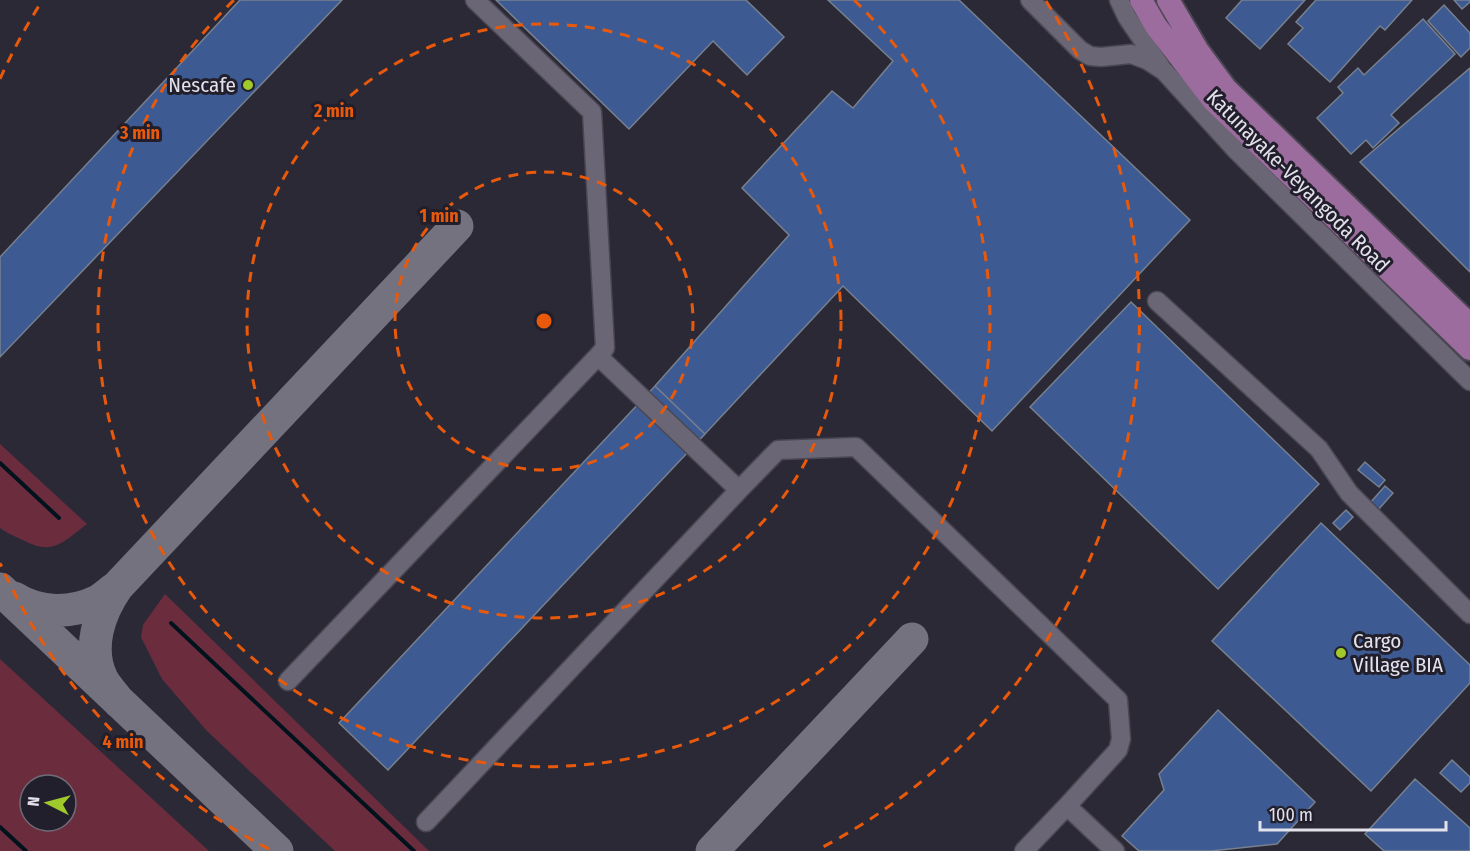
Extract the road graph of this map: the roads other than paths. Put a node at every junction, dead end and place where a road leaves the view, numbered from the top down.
1 (475, 0) edge
2 (1030, 0) edge
3 (1119, 0) edge
4 (1141, 0) edge
5 (1168, 0) edge
6 (1164, 71) junction
7 (1157, 301) dead end
8 (1470, 325) edge
9 (1470, 349) edge
10 (598, 356) junction
11 (1470, 381) edge
12 (739, 490) junction
13 (1470, 614) edge
14 (288, 681) dead end
15 (1067, 806) junction
16 (426, 822) dead end
17 (1024, 851) edge
18 (1115, 851) edge

1 - 10 lane
2 - 6 lane
3 - 6 lane
4 - 9 main road, Katunayake-Veyangoda Road
5 - 8 main road, Katunayake-Veyangoda Road
6 - 11 lane
7 - 13 lane
10 - 12 lane
10 - 14 lane
12 - 15 lane
12 - 16 lane
15 - 17 lane
15 - 18 lane

